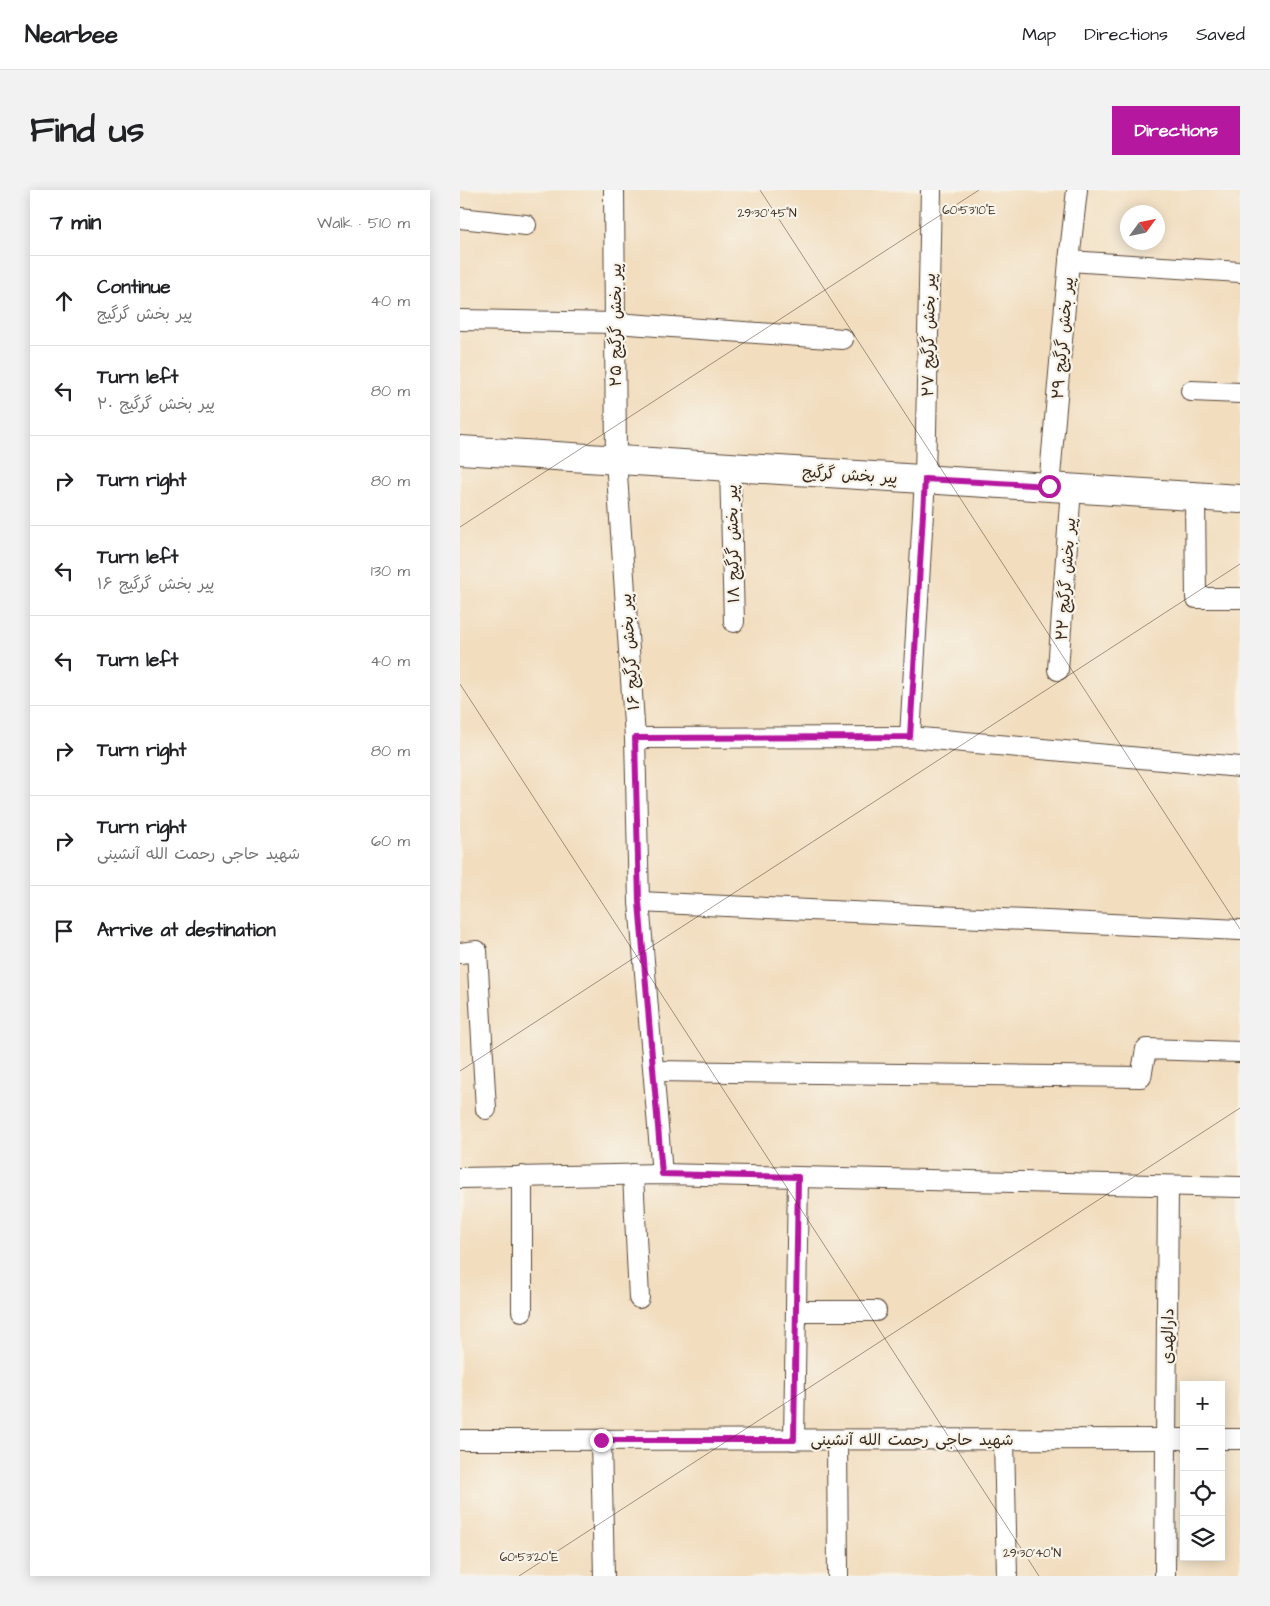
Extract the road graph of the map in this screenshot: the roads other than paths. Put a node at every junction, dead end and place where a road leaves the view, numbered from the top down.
1 (614, 190) edge
2 (931, 190) edge
3 (1076, 190) edge
4 (460, 218) edge
5 (526, 225) dead end
6 (1069, 261) junction
7 (1240, 272) edge
8 (460, 320) edge
9 (615, 323) junction
10 (842, 339) dead end
11 (1191, 391) dead end
12 (1240, 393) edge
13 (460, 450) edge
14 (616, 460) junction
15 (730, 467) junction
16 (925, 479) junction
17 (1060, 487) junction
18 (1195, 496) junction
19 (1240, 499) edge
20 (1240, 598) edge
21 (734, 622) dead end
22 (1058, 670) dead end
23 (910, 737) junction
24 (635, 738) junction
25 (1240, 767) edge
26 (639, 902) junction
27 (1240, 930) edge
28 (460, 953) edge
29 (1240, 1052) edge
30 (654, 1072) junction
31 (486, 1109) dead end
32 (633, 1174) junction
33 (662, 1174) junction
34 (522, 1176) junction
35 (798, 1177) junction
36 (460, 1178) edge
37 (1168, 1186) junction
38 (1240, 1187) edge
39 (639, 1298) dead end
40 (522, 1311) dead end
41 (796, 1311) junction
42 (876, 1311) dead end
43 (1004, 1439) junction
44 (1175, 1439) edge
45 (1225, 1439) edge
46 (1240, 1439) edge
47 (460, 1440) edge
48 (601, 1440) junction
49 (794, 1440) junction
50 (837, 1440) junction
51 (604, 1576) edge
52 (838, 1576) edge
53 (1007, 1576) edge
54 (1165, 1576) edge

1 - 9 street, پیر بخش گرگیج ۲۵
2 - 16 street, پیر بخش گرگیج ۲۷
3 - 6 street, پیر بخش گرگیج ۲۹
4 - 5 street
6 - 7 street
6 - 17 street, پیر بخش گرگیج ۲۹
8 - 9 street
9 - 10 street
9 - 14 street, پیر بخش گرگیج ۲۵
11 - 12 street
13 - 14 street, پیر بخش گرگیج
14 - 15 street, پیر بخش گرگیج
14 - 24 street, پیر بخش گرگیج ۱۶
15 - 16 street, پیر بخش گرگیج
15 - 21 street, پیر بخش گرگیج ۱۸
16 - 17 street, پیر بخش گرگیج
16 - 23 street, پیر بخش گرگیج ۲۷
17 - 18 street, پیر بخش گرگیج
17 - 22 street, پیر بخش گرگیج ۲۲
18 - 19 street, پیر بخش گرگیج
18 - 20 street
23 - 24 street
23 - 25 street
24 - 26 street, پیر بخش گرگیج ۱۶
26 - 27 street
26 - 30 street, پیر بخش گرگیج ۱۶
28 - 31 street
29 - 30 street
30 - 33 street, پیر بخش گرگیج ۱۶
32 - 33 street
32 - 34 street
32 - 39 street
33 - 35 street
34 - 36 street
34 - 40 street
35 - 37 street
35 - 41 street
37 - 38 street
37 - 44 street, دارالهدی
41 - 42 street
41 - 49 street
43 - 44 street, شهید حاجی رحمت الله آنشینی
43 - 50 street, شهید حاجی رحمت الله آنشینی
43 - 53 street
44 - 54 street, دارالهدی
45 - 46 street
47 - 48 street, شهید حاجی رحمت الله آنشینی
48 - 49 street, شهید حاجی رحمت الله آنشینی
48 - 51 street
49 - 50 street, شهید حاجی رحمت الله آنشینی
50 - 52 street

